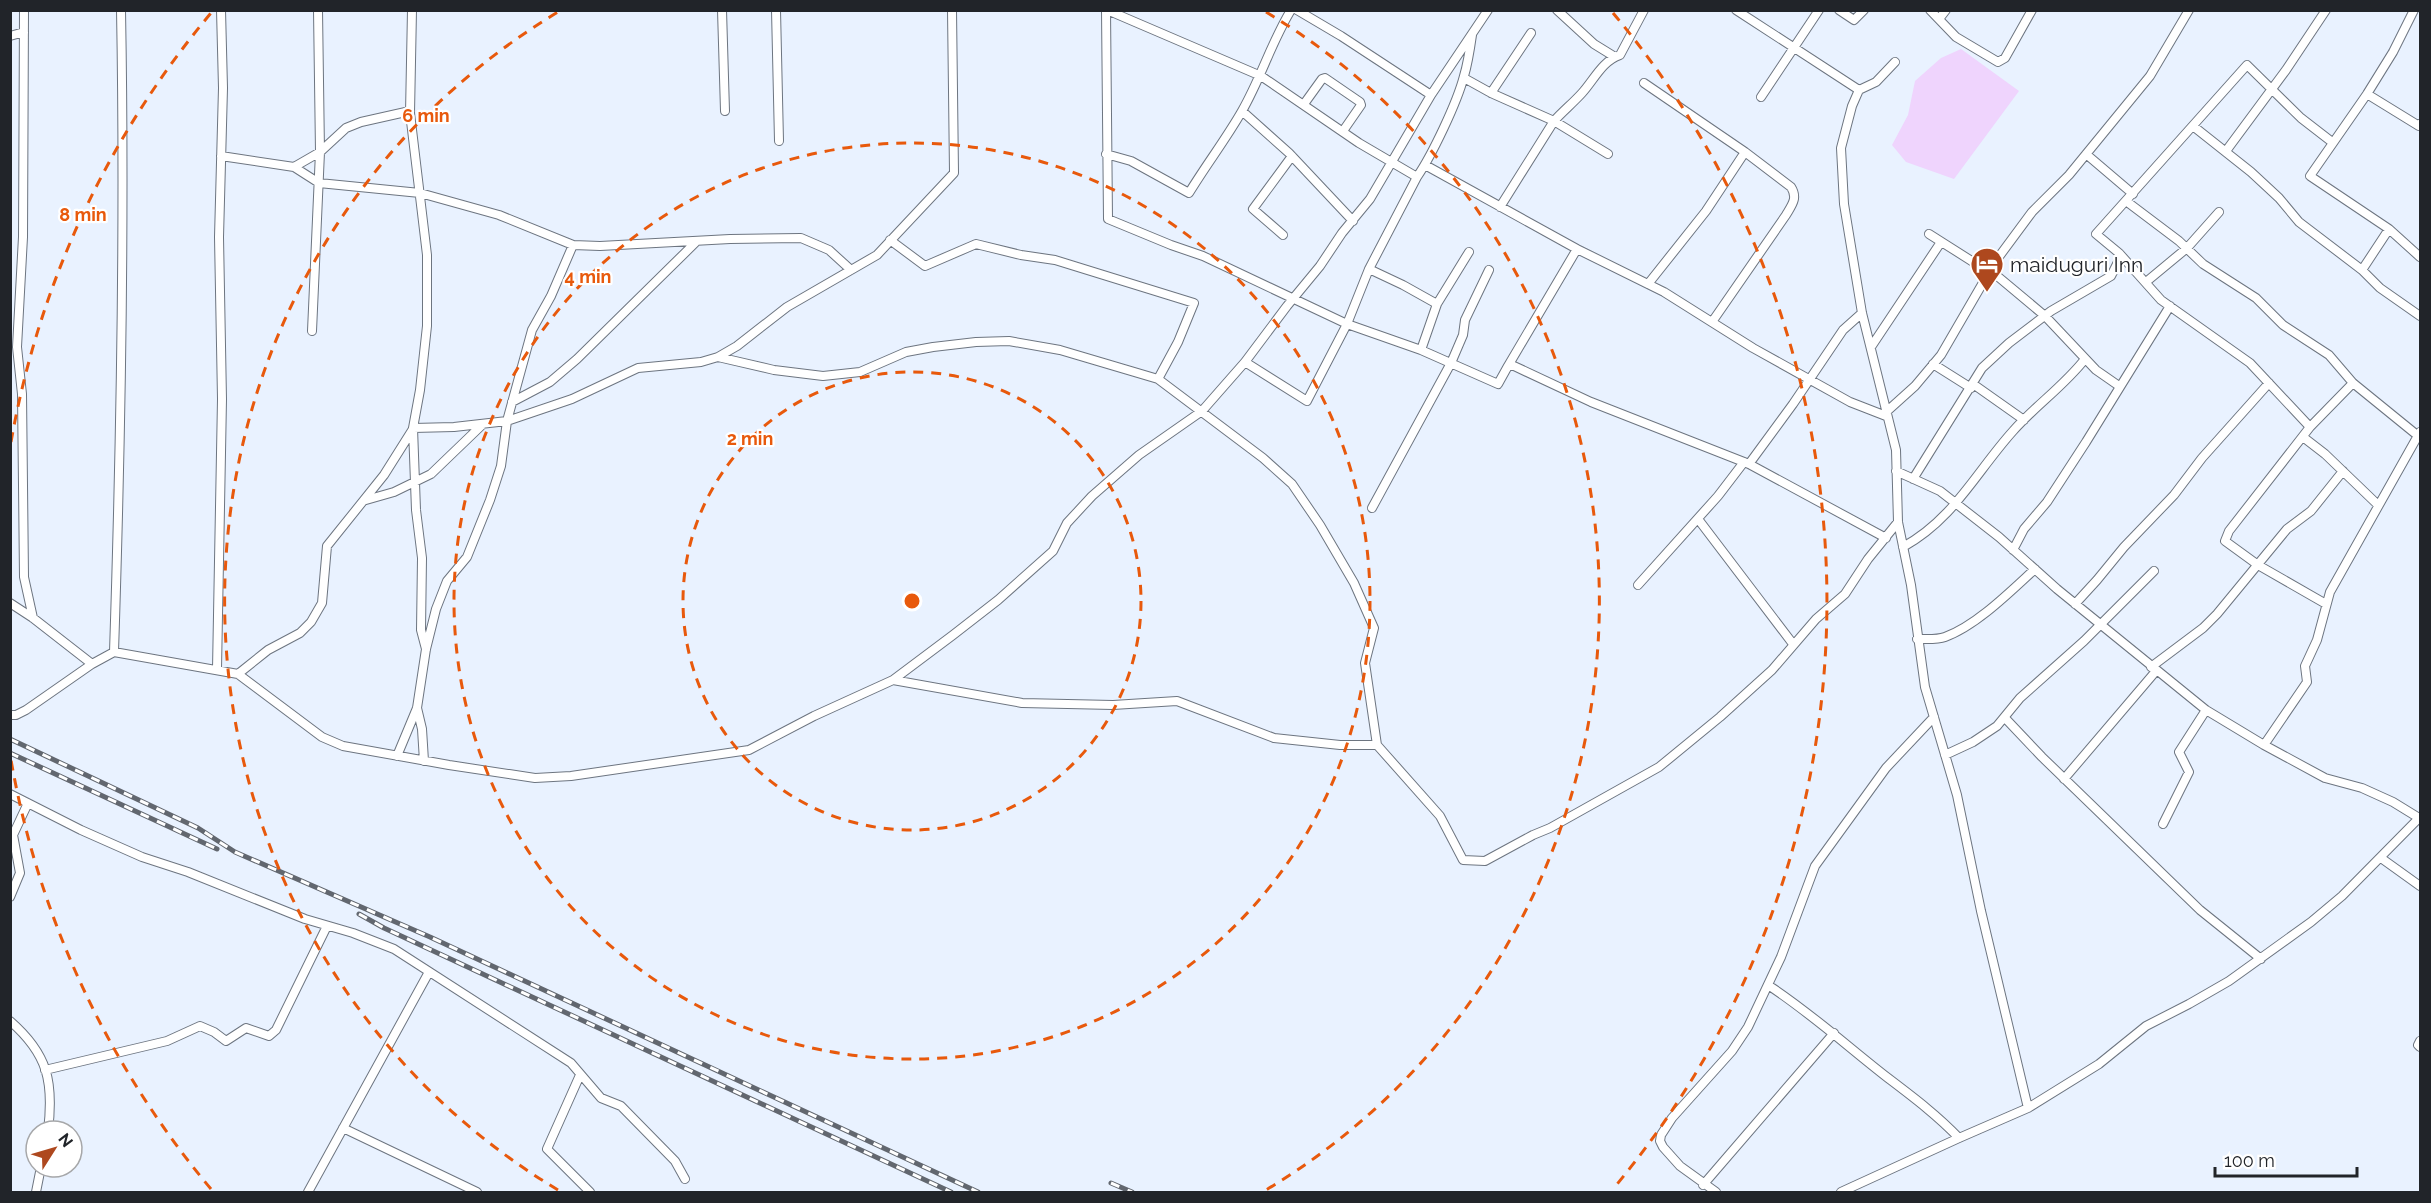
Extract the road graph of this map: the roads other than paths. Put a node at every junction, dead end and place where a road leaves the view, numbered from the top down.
1 (24, 10) edge
2 (121, 10) edge
3 (221, 10) edge
4 (318, 10) edge
5 (412, 10) edge
6 (722, 10) edge
7 (776, 10) edge
8 (952, 10) edge
9 (1106, 10) edge
10 (1291, 10) edge
11 (1297, 10) edge
12 (1488, 10) edge
13 (1557, 10) edge
14 (1644, 10) edge
15 (1736, 10) edge
16 (1820, 10) edge
17 (1839, 10) edge
18 (1864, 10) edge
19 (1930, 10) edge
20 (1946, 10) edge
21 (2032, 10) edge
22 (2189, 10) edge
23 (2326, 10) edge
24 (2414, 10) edge
25 (1939, 19) junction
26 (24, 32) junction
27 (1473, 32) junction
28 (1531, 33) dead end
29 (10, 36) edge
30 (1793, 49) junction
31 (1615, 57) junction
32 (1895, 62) dead end
33 (1261, 76) junction
34 (1464, 78) junction
35 (1644, 83) dead end
36 (2271, 89) junction
37 (1859, 90) junction
38 (1491, 93) junction
39 (2367, 94) junction
40 (1431, 95) junction
41 (1761, 97) dead end
42 (1304, 104) junction
43 (410, 111) junction
44 (725, 111) dead end
45 (1242, 111) junction
46 (1554, 121) junction
47 (2421, 124) edge
48 (2193, 126) junction
49 (1343, 131) junction
50 (779, 141) dead end
51 (2332, 142) junction
52 (2226, 151) junction
53 (320, 152) junction
54 (1745, 152) junction
55 (1106, 154) junction
56 (1608, 154) dead end
57 (2086, 154) junction
58 (221, 156) junction
59 (1292, 156) junction
60 (1392, 164) junction
61 (1425, 165) junction
62 (294, 167) junction
63 (1417, 177) junction
64 (319, 183) junction
65 (420, 193) junction
66 (2133, 194) junction
67 (2126, 201) junction
68 (1500, 207) junction
69 (2219, 212) dead end
70 (1353, 221) junction
71 (2389, 229) junction
72 (1929, 234) dead end
73 (1283, 235) dead end
74 (890, 240) junction
75 (696, 242) junction
76 (1941, 242) junction
77 (573, 245) junction
78 (2187, 248) junction
79 (1576, 249) junction
80 (1469, 252) dead end
81 (2121, 256) junction
82 (2421, 257) edge
83 (1369, 269) junction
84 (851, 270) junction
85 (1489, 270) dead end
86 (2362, 270) junction
87 (1989, 271) junction
88 (2146, 282) junction
89 (1648, 284) junction
90 (1294, 298) junction
91 (1437, 304) junction
92 (2170, 306) junction
93 (1862, 313) junction
94 (2045, 316) junction
95 (2421, 316) edge
96 (1712, 322) junction
97 (1347, 324) junction
98 (312, 331) dead end
99 (1871, 346) junction
100 (1420, 351) junction
101 (718, 357) junction
102 (2085, 359) junction
103 (1245, 362) junction
104 (1451, 363) junction
105 (1933, 364) junction
106 (1508, 366) junction
107 (1158, 379) junction
108 (1808, 379) junction
109 (2269, 383) junction
110 (2353, 383) junction
111 (1972, 386) junction
112 (2119, 386) junction
113 (512, 402) junction
114 (1202, 411) junction
115 (1886, 415) junction
116 (2024, 420) junction
117 (507, 421) junction
118 (483, 424) junction
119 (2310, 427) junction
120 (414, 428) junction
121 (2419, 433) edge
122 (2303, 437) junction
123 (1746, 463) junction
124 (1896, 471) junction
125 (2343, 471) junction
126 (1913, 479) junction
127 (416, 481) junction
128 (366, 500) junction
129 (1957, 504) junction
130 (2377, 504) junction
131 (1372, 508) dead end
132 (1698, 519) junction
133 (1898, 522) junction
134 (1886, 538) junction
135 (1903, 547) junction
136 (2013, 550) junction
137 (2258, 566) junction
138 (2035, 569) junction
139 (2154, 571) dead end
140 (1638, 585) dead end
141 (10, 603) edge
142 (2075, 604) junction
143 (2326, 604) junction
144 (33, 618) junction
145 (2099, 624) junction
146 (1917, 639) junction
147 (1793, 644) junction
148 (426, 649) junction
149 (114, 652) junction
150 (92, 664) junction
151 (217, 669) junction
152 (2153, 669) junction
153 (238, 674) junction
154 (893, 680) junction
155 (417, 708) junction
156 (2206, 710) junction
157 (10, 715) edge
158 (1934, 717) junction
159 (2005, 718) junction
160 (1377, 745) junction
161 (2264, 746) junction
162 (1945, 755) junction
163 (397, 756) junction
164 (424, 761) junction
165 (2064, 779) junction
166 (10, 794) edge
167 (28, 803) junction
168 (2420, 818) edge
169 (2163, 824) dead end
170 (2382, 858) junction
171 (2421, 886) edge
172 (10, 897) edge
173 (327, 926) junction
174 (2261, 959) junction
175 (429, 972) junction
176 (1768, 985) junction
177 (10, 1021) edge
178 (1834, 1033) junction
179 (2421, 1041) edge
180 (2421, 1047) edge
181 (45, 1070) junction
182 (580, 1075) junction
183 (2028, 1108) junction
184 (50, 1119) edge
185 (343, 1128) junction
186 (1959, 1138) junction
187 (685, 1179) dead end
188 (1704, 1185) junction
189 (308, 1192) edge
190 (477, 1192) edge
191 (590, 1192) edge
192 (1716, 1192) edge
193 (1841, 1192) edge

1 - 26 street
2 - 149 street
3 - 58 street
4 - 53 street
5 - 43 street
6 - 44 street
7 - 50 street
8 - 74 street
9 - 33 street
9 - 55 street
10 - 33 street
11 - 40 street
12 - 27 street
13 - 31 street
14 - 31 street
15 - 30 street
16 - 30 street
17 - 18 street
19 - 25 street
20 - 25 street
21 - 25 street
22 - 57 street
23 - 36 street
24 - 39 street
26 - 29 street
26 - 144 street
27 - 34 street
27 - 40 street
28 - 38 street
30 - 37 street
30 - 41 street
31 - 46 street
32 - 37 street
33 - 42 street
33 - 45 street
34 - 38 street
34 - 61 street
35 - 54 street
36 - 48 street
36 - 51 street
36 - 52 street
37 - 93 street
38 - 46 street
39 - 47 street
39 - 51 street
40 - 60 street
42 - 49 street
42 - 49 street
43 - 53 street
43 - 65 street
45 - 55 street
45 - 59 street
46 - 56 street
46 - 68 street
48 - 52 street
48 - 66 street
49 - 60 street
51 - 71 street
52 - 86 street
53 - 62 street
53 - 64 street
54 - 89 street
54 - 96 street
55 - 90 street
57 - 66 street
57 - 87 street
58 - 62 street
58 - 151 street
59 - 70 street
59 - 73 street
60 - 63 street
60 - 70 street
61 - 63 street
61 - 68 street
62 - 64 street
63 - 83 street
64 - 65 street
64 - 98 street
65 - 77 street
65 - 120 street
66 - 67 street
67 - 78 street
67 - 81 street
68 - 79 street
69 - 78 street
70 - 90 street
71 - 82 street
71 - 86 street
72 - 76 street
74 - 84 street
74 - 107 street
75 - 77 street
75 - 84 street
75 - 113 street
76 - 87 street
76 - 99 street
77 - 113 street
78 - 88 street
78 - 110 street
79 - 89 street
79 - 106 street
80 - 91 street
81 - 88 street
81 - 94 street
83 - 91 street
83 - 97 street
84 - 101 street
85 - 104 street
86 - 95 street
87 - 94 street
87 - 105 street
88 - 92 street
89 - 96 street
90 - 97 street
90 - 103 street
91 - 100 street
92 - 109 street
92 - 112 street
93 - 99 street
93 - 108 street
94 - 102 street
94 - 111 street
96 - 108 street
97 - 100 street
97 - 103 street
99 - 115 street
100 - 104 street
101 - 107 street
101 - 117 street
102 - 112 street
102 - 116 street
103 - 114 street
104 - 106 street
104 - 131 street
105 - 111 street
105 - 115 street
106 - 123 street
107 - 114 street
108 - 115 street
108 - 123 street
109 - 119 street
109 - 142 street
110 - 119 street
110 - 121 street
111 - 116 street
111 - 126 street
112 - 136 street
113 - 117 street
114 - 154 street
114 - 160 street
115 - 124 street
116 - 129 street
117 - 118 street
117 - 148 street
118 - 120 street
118 - 127 street
119 - 122 street
120 - 127 street
120 - 128 street
121 - 130 street
122 - 125 street
122 - 137 street
123 - 132 street
123 - 134 street
124 - 126 street
124 - 133 street
125 - 130 street
125 - 137 street
126 - 129 street
127 - 128 street
127 - 148 street
128 - 153 street
129 - 135 street
129 - 136 street
130 - 143 street
132 - 140 street
132 - 147 street
133 - 134 street
133 - 135 street
134 - 147 street
135 - 146 street
136 - 138 street
137 - 143 street
137 - 152 street
138 - 142 street
138 - 146 street
139 - 145 street
141 - 144 street
142 - 145 street
143 - 161 street
144 - 150 street
145 - 152 street
145 - 159 street
146 - 158 street
147 - 160 street
148 - 155 street
149 - 150 street
149 - 151 street
150 - 157 street
151 - 153 street
152 - 156 street
152 - 165 street
153 - 163 street
154 - 160 street
154 - 164 street
155 - 163 street
155 - 164 street
156 - 161 street
156 - 169 street
158 - 162 street
158 - 176 street
159 - 162 street
159 - 165 street
161 - 168 street
162 - 183 street
163 - 164 street
165 - 174 street
166 - 167 street
167 - 172 street
167 - 173 street
168 - 170 street
170 - 171 street
170 - 174 street
173 - 175 street
173 - 181 street
174 - 183 street
175 - 182 street
175 - 185 street
176 - 178 street
176 - 188 street
177 - 181 street
178 - 186 street
178 - 188 street
179 - 180 street
181 - 184 street
182 - 187 street
182 - 191 street
183 - 186 street
185 - 189 street
185 - 190 street
186 - 193 street
188 - 192 street

